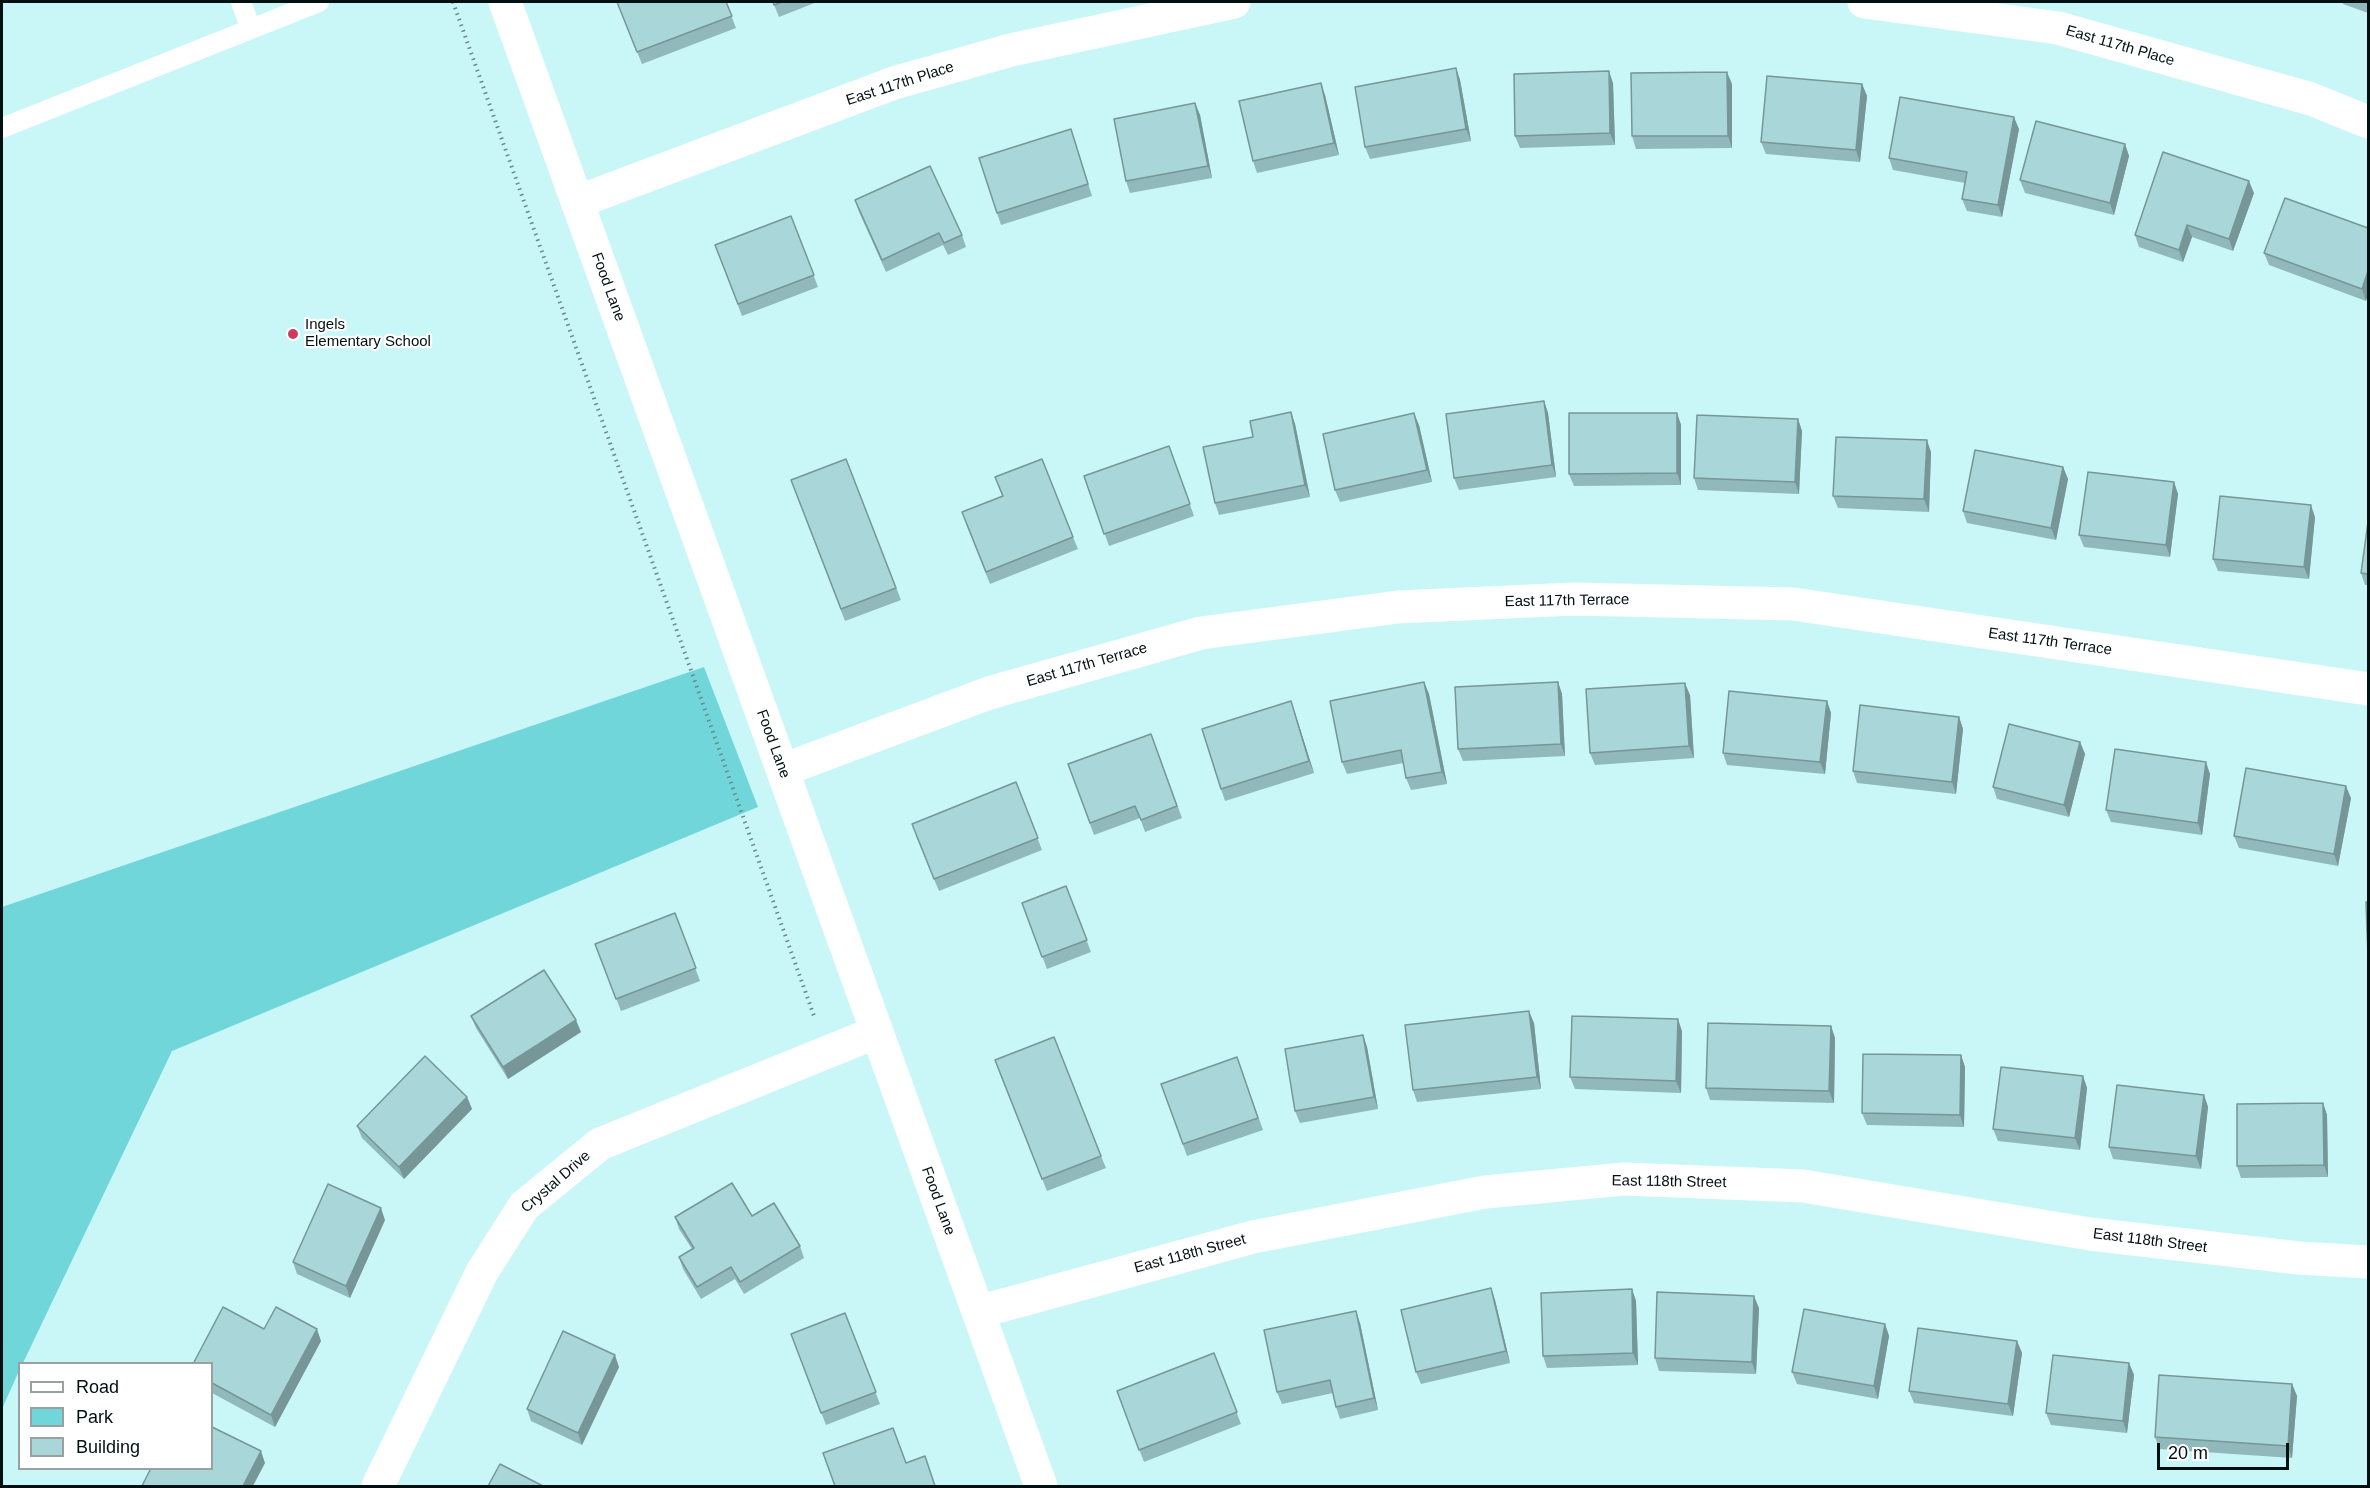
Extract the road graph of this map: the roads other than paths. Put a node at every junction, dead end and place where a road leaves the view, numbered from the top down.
1 (241, 2) edge
2 (320, 2) edge
3 (505, 2) edge
4 (1233, 2) edge
5 (1864, 2) edge
6 (251, 29) junction
7 (2368, 122) edge
8 (2, 128) edge
9 (577, 202) junction
10 (2368, 689) edge
11 (783, 771) junction
12 (877, 1032) junction
13 (2368, 1262) edge
14 (978, 1312) junction
15 (378, 1486) edge
16 (1041, 1486) edge

1 - 6 lane
2 - 6 lane
3 - 9 street, Food Lane
4 - 9 street, East 117th Place
5 - 7 street, East 117th Place
6 - 8 lane
9 - 11 street, Food Lane
10 - 11 street, East 117th Terrace
11 - 12 street, Food Lane
12 - 14 street, Food Lane
12 - 15 street, Crystal Drive
13 - 14 street, East 118th Street
14 - 16 street, Food Lane

